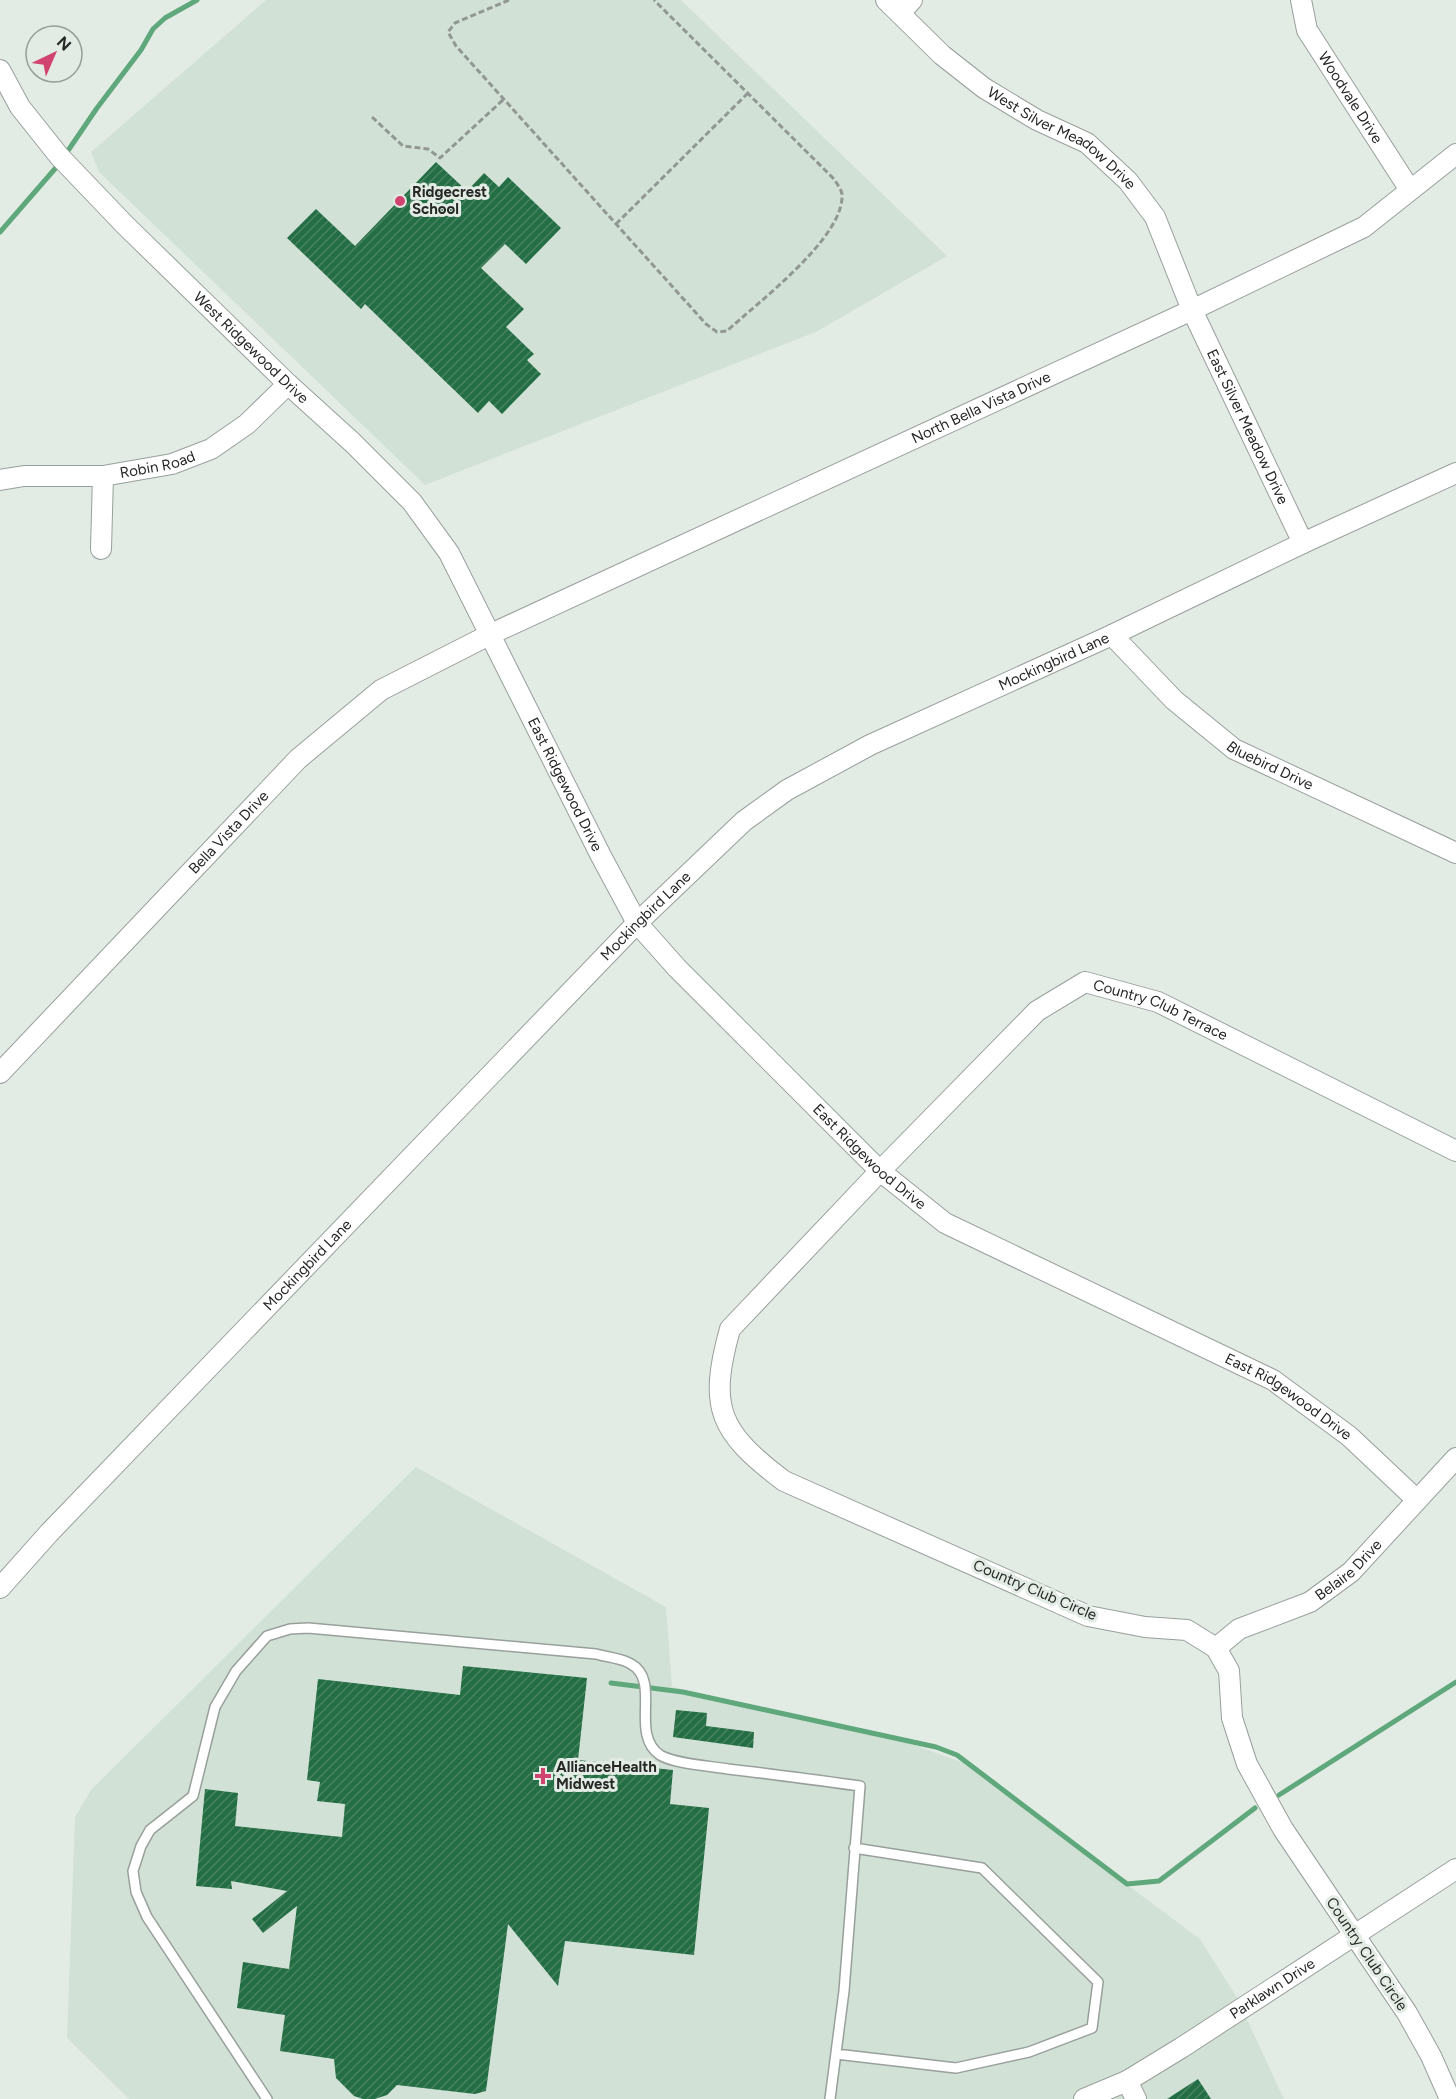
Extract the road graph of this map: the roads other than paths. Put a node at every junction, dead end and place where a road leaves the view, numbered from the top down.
1 (1300, 0) edge
2 (899, 4) edge
3 (0, 70) edge
4 (1456, 154) edge
5 (1410, 190) junction
6 (1192, 310) junction
7 (288, 384) junction
8 (1456, 473) edge
9 (103, 476) junction
10 (0, 480) edge
11 (1303, 543) junction
12 (100, 549) dead end
13 (491, 634) junction
14 (1113, 635) junction
15 (1456, 853) edge
16 (637, 923) junction
17 (0, 1073) edge
18 (1456, 1150) edge
19 (880, 1171) junction
20 (1456, 1458) edge
21 (1417, 1500) junction
22 (0, 1588) edge
23 (1216, 1647) junction
24 (854, 1848) junction
25 (1456, 1869) edge
26 (1355, 1936) junction
27 (836, 2054) junction
28 (1127, 2080) junction
29 (267, 2099) edge
30 (830, 2099) edge
31 (1084, 2099) edge
32 (1136, 2099) edge
33 (1450, 2099) edge

1 - 5 street, Woodvale Drive
2 - 6 street, West Silver Meadow Drive
3 - 7 street, West Ridgewood Drive
4 - 5 street, North Bella Vista Drive
5 - 6 street, North Bella Vista Drive
6 - 11 street, East Silver Meadow Drive
6 - 13 street, North Bella Vista Drive
7 - 9 street, Robin Road
7 - 13 street, West Ridgewood Drive
8 - 11 street, Mockingbird Lane
9 - 10 street, Robin Road
9 - 12 street
11 - 14 street, Mockingbird Lane
13 - 16 street, East Ridgewood Drive
13 - 17 street, Bella Vista Drive
14 - 15 street, Bluebird Drive
14 - 16 street, Mockingbird Lane
16 - 19 street, East Ridgewood Drive
16 - 22 street, Mockingbird Lane
18 - 19 street, Country Club Terrace
19 - 21 street, East Ridgewood Drive
19 - 23 street, Country Club Circle
20 - 21 street, Belaire Drive
21 - 23 street, Belaire Drive
23 - 26 street, Country Club Circle
24 - 27 lane
24 - 27 lane
24 - 29 lane
25 - 26 street, Parklawn Drive
26 - 28 street, Parklawn Drive
26 - 33 street, Country Club Circle
27 - 30 lane
28 - 31 street, Parklawn Drive
28 - 32 street

